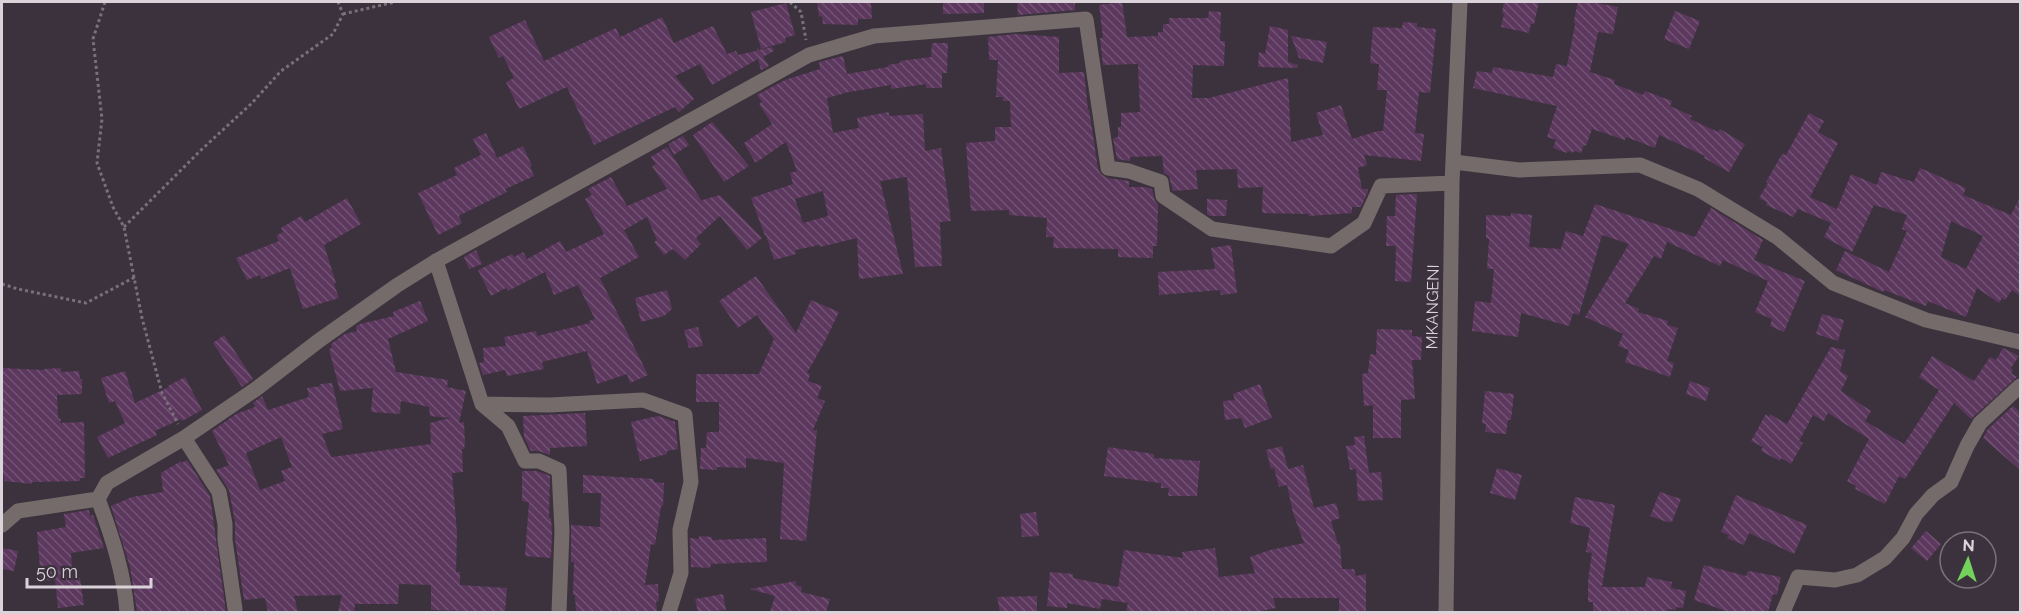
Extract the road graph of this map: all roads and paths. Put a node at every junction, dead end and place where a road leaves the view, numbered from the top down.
1 (105, 2) edge
2 (338, 2) edge
3 (395, 2) edge
4 (790, 2) edge
5 (1460, 2) edge
6 (343, 14) junction
7 (809, 55) junction
8 (1454, 162) junction
9 (1452, 183) junction
10 (124, 227) junction
11 (436, 261) junction
12 (135, 277) junction
13 (2, 284) edge
14 (2020, 342) edge
15 (2020, 386) edge
16 (482, 404) junction
17 (184, 438) junction
18 (98, 499) junction
19 (2, 525) edge
20 (235, 609) dead end
21 (127, 612) edge
22 (559, 612) edge
23 (669, 612) edge
24 (1446, 612) edge
25 (1783, 612) edge

1 - 10 path
2 - 6 path
3 - 6 path
4 - 7 path
5 - 8 street, MKANGENI
6 - 10 path
7 - 9 street
7 - 11 street
8 - 9 street, MKANGENI
8 - 14 street
9 - 24 street, MKANGENI
10 - 12 path
11 - 16 street
11 - 17 street
12 - 13 path
12 - 17 path
15 - 25 street
16 - 22 street
16 - 23 street
17 - 18 street
17 - 20 street
18 - 19 street
18 - 21 street

